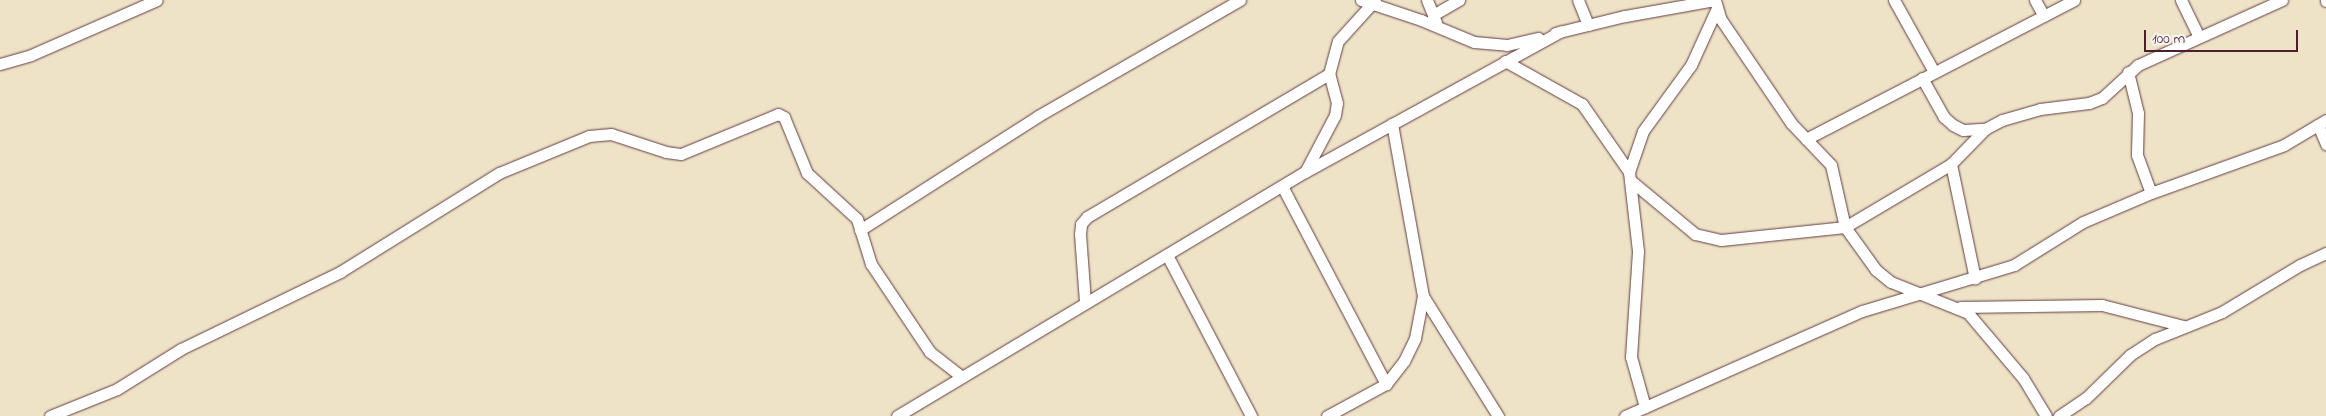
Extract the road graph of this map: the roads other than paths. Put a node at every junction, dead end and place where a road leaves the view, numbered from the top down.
1 (157, 0) edge
2 (1240, 0) edge
3 (1427, 0) edge
4 (1459, 0) edge
5 (1578, 0) edge
6 (1894, 0) edge
7 (2035, 0) edge
8 (2074, 0) edge
9 (2181, 0) edge
10 (2282, 0) edge
11 (1369, 1) edge
12 (1716, 3) edge
13 (2260, 4) edge
14 (1433, 14) junction
15 (2044, 16) junction
16 (1588, 25) junction
17 (1438, 27) junction
18 (1561, 31) junction
19 (2198, 35) junction
20 (1506, 62) junction
21 (0, 64) edge
22 (1934, 72) junction
23 (2128, 72) junction
24 (1329, 74) junction
25 (1922, 78) junction
26 (2322, 122) edge
27 (1392, 124) junction
28 (1985, 129) junction
29 (1806, 139) junction
30 (2326, 144) edge
31 (1950, 164) junction
32 (1305, 172) junction
33 (1630, 176) junction
34 (1282, 186) junction
35 (2151, 193) junction
36 (1844, 227) junction
37 (860, 230) junction
38 (2326, 253) edge
39 (1167, 255) junction
40 (1975, 279) junction
41 (1921, 293) junction
42 (1423, 296) junction
43 (1085, 302) junction
44 (1954, 307) junction
45 (2183, 326) junction
46 (961, 376) junction
47 (1386, 384) junction
48 (1640, 411) edge
49 (50, 416) edge
50 (897, 416) edge
51 (1251, 416) edge
52 (1327, 416) edge
53 (1498, 416) edge
54 (1625, 416) edge
55 (2046, 416) edge
56 (2059, 416) edge

1 - 21 street
2 - 37 street
3 - 14 street
4 - 14 street
5 - 16 street
6 - 22 street
7 - 15 street
8 - 15 street
9 - 19 street
10 - 13 street
11 - 17 street
11 - 24 street
12 - 16 street
12 - 29 street
12 - 33 street
13 - 19 street
14 - 17 street
15 - 22 street
16 - 18 street
17 - 18 street
18 - 20 street
19 - 23 street
20 - 27 street
20 - 33 street
22 - 25 street
23 - 28 street
23 - 35 street
24 - 32 street
24 - 43 street
25 - 28 street
25 - 29 street
26 - 30 street
26 - 35 street
27 - 32 street
27 - 42 street
28 - 31 street
29 - 36 street
31 - 36 street
31 - 40 street
32 - 34 street
33 - 36 street
33 - 48 street
34 - 39 street
34 - 47 street
35 - 40 street
36 - 41 street
37 - 46 street
37 - 49 street
38 - 45 street
39 - 43 street
39 - 51 street
40 - 41 street
41 - 44 street
41 - 48 street
42 - 47 street
42 - 53 street
43 - 46 street
44 - 45 street
44 - 55 street
45 - 56 street
46 - 50 street
47 - 52 street
48 - 54 street

